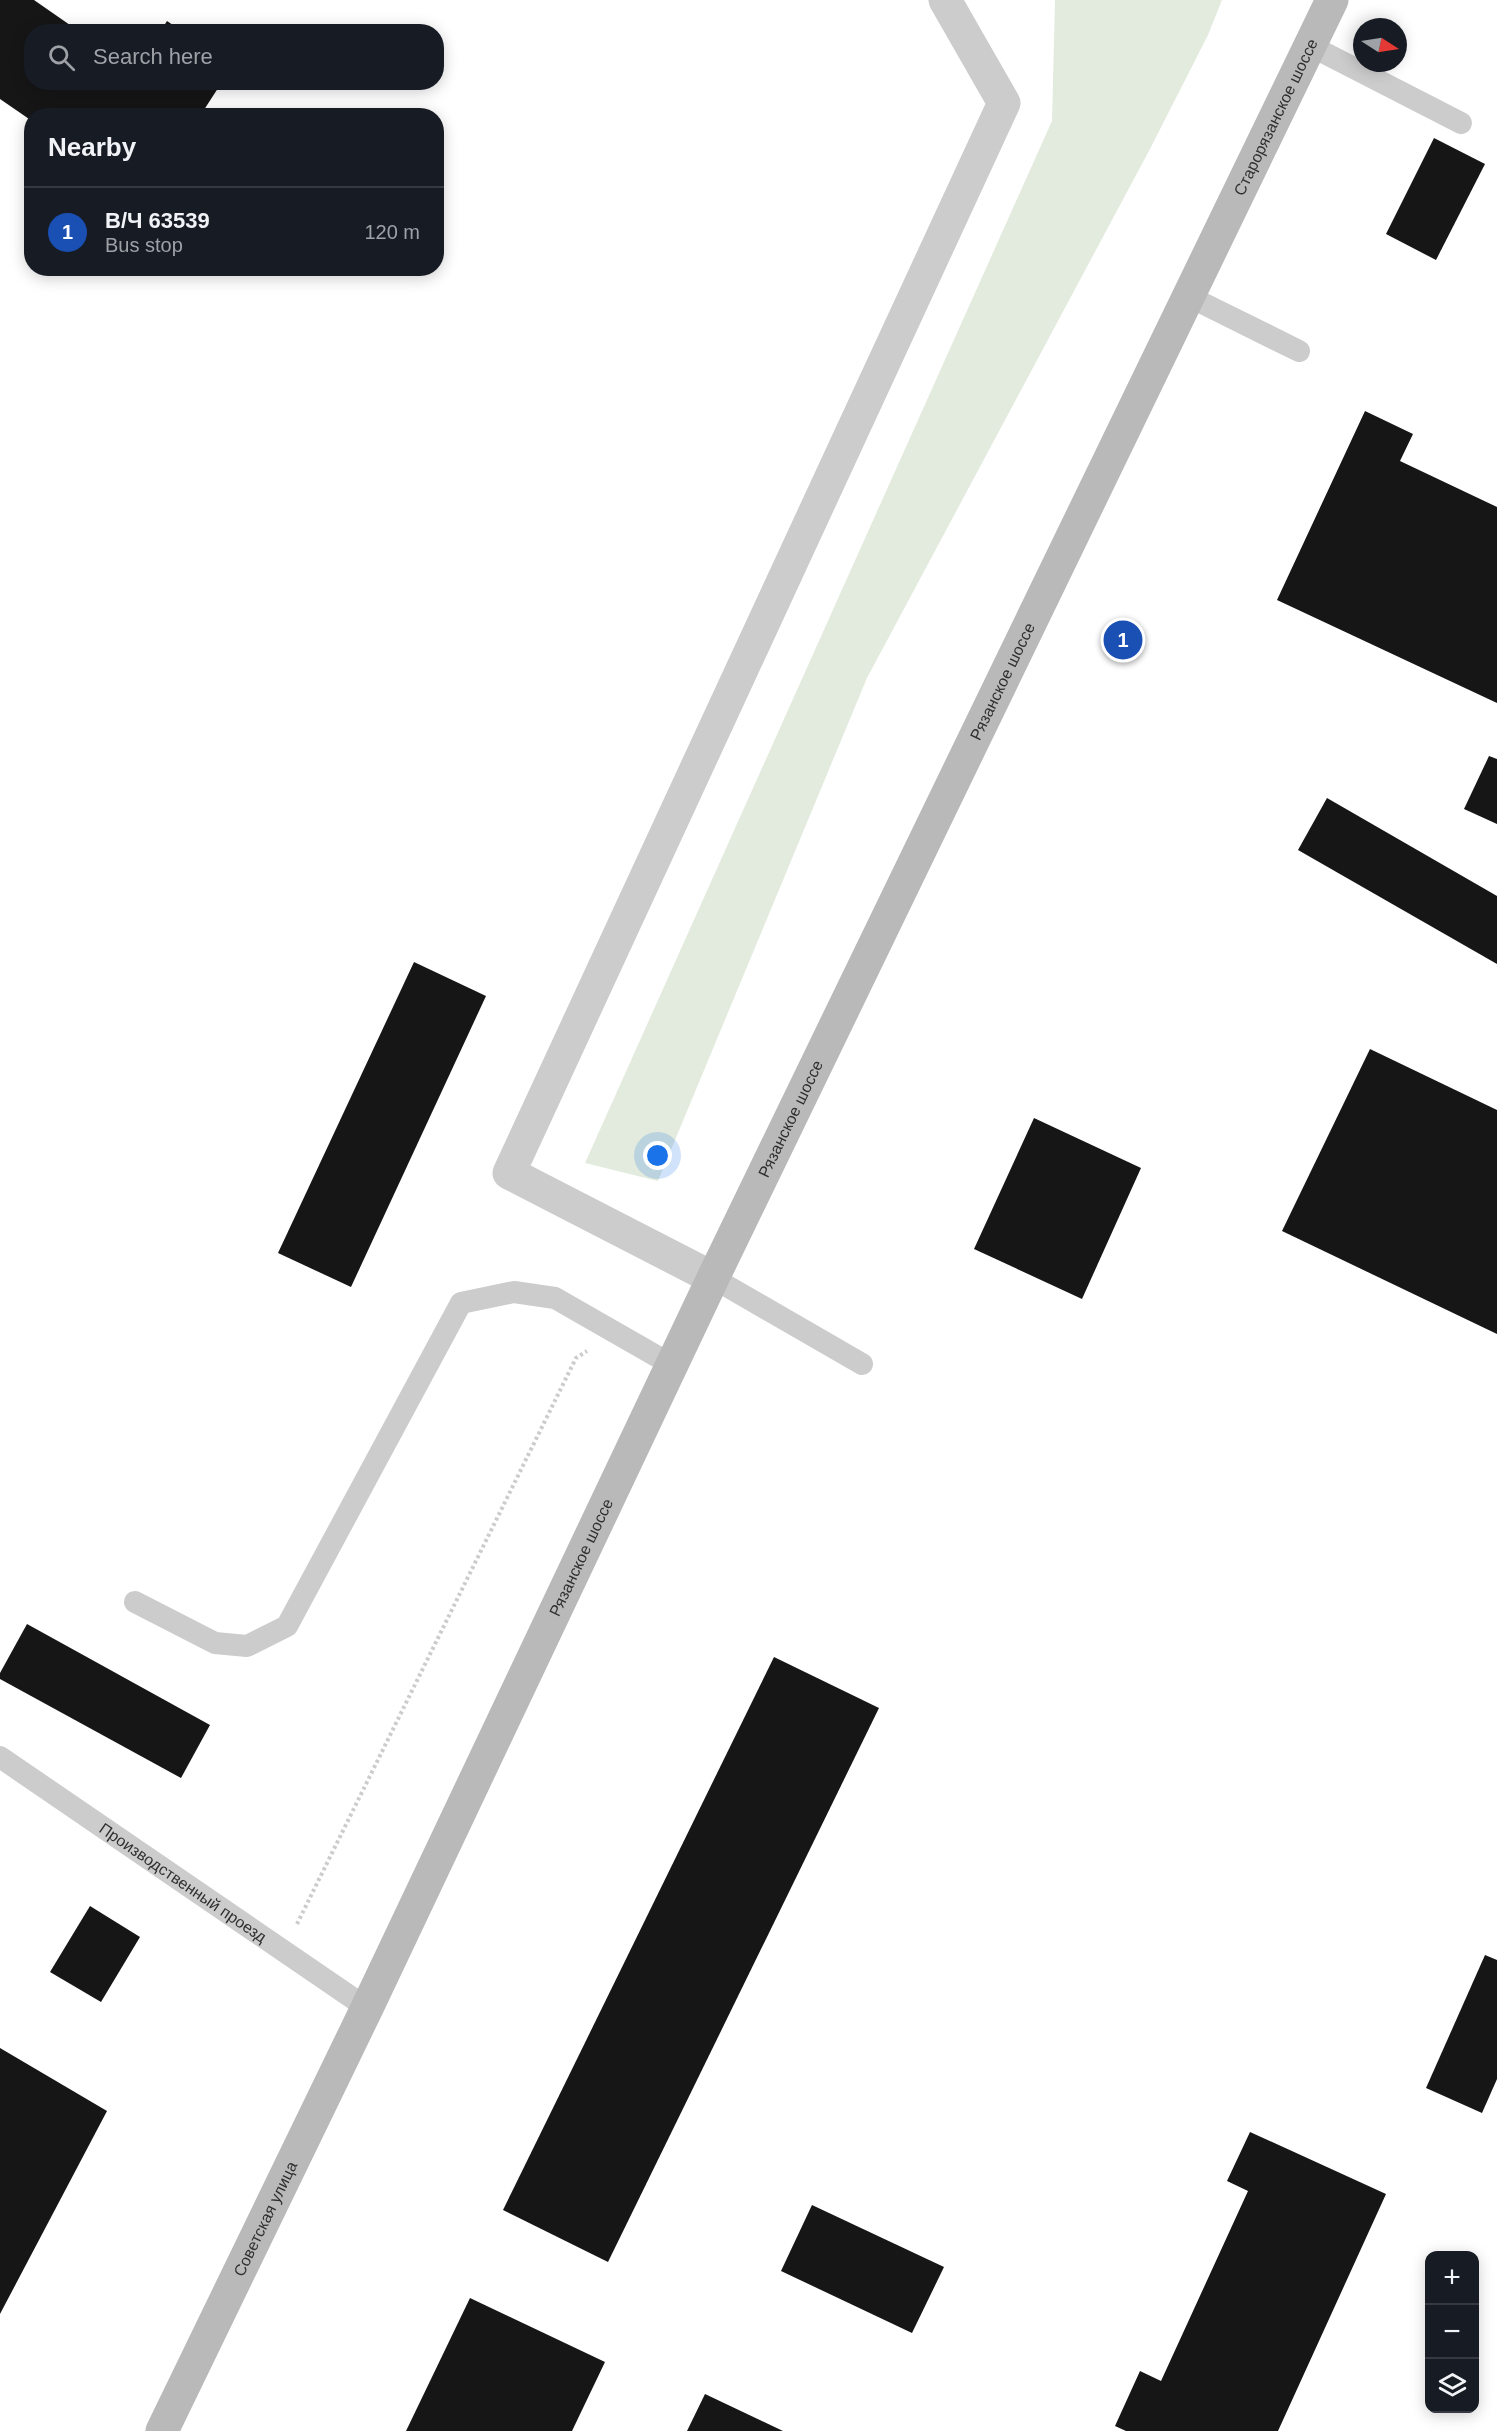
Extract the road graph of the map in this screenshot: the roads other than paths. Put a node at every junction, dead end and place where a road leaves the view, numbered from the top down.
1 (945, 0) edge
2 (1332, 0) edge
3 (1309, 45) junction
4 (1461, 123) dead end
5 (1219, 232) joint
6 (1188, 296) junction
7 (1299, 351) dead end
8 (713, 1278) junction
9 (862, 1364) dead end
10 (672, 1365) junction
11 (135, 1602) dead end
12 (0, 1757) edge
13 (367, 2008) junction
14 (162, 2431) edge

1 - 8 street
2 - 3 main road, Старорязанское шоссе
3 - 4 lane
3 - 5 main road, Старорязанское шоссе
5 - 6 main road, Рязанское шоссе
6 - 7 lane
6 - 8 main road, Рязанское шоссе
8 - 9 lane
8 - 10 main road, Рязанское шоссе
10 - 11 lane
10 - 13 main road, Рязанское шоссе
12 - 13 lane, Производственный проезд
13 - 14 main road, Советская улица

